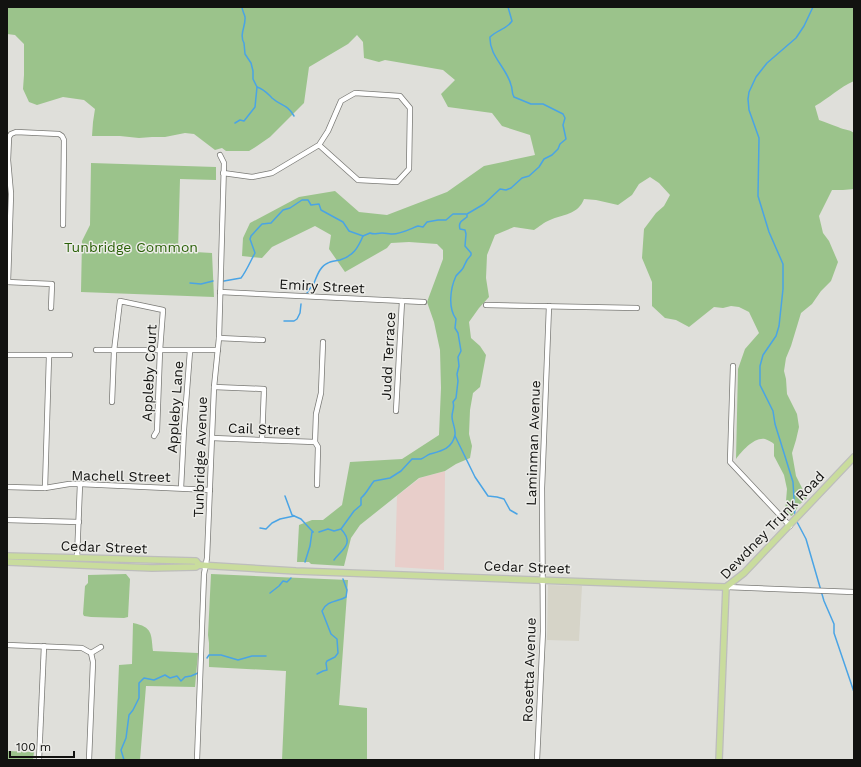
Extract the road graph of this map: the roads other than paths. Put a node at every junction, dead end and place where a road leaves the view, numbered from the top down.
1 (319, 144) junction
2 (220, 155) dead end
3 (7, 160) edge
4 (223, 173) junction
5 (63, 225) dead end
6 (7, 282) edge
7 (220, 292) junction
8 (402, 301) junction
9 (424, 302) dead end
10 (486, 305) dead end
11 (550, 306) junction
12 (51, 308) dead end
13 (637, 308) dead end
14 (219, 338) junction
15 (263, 340) dead end
16 (323, 342) dead end
17 (96, 350) dead end
18 (160, 350) junction
19 (218, 350) junction
20 (114, 351) junction
21 (190, 351) junction
22 (7, 355) edge
23 (70, 355) dead end
24 (49, 356) junction
25 (733, 366) dead end
26 (214, 387) junction
27 (112, 402) dead end
28 (396, 411) dead end
29 (154, 436) dead end
30 (212, 438) junction
31 (262, 440) junction
32 (315, 442) junction
33 (854, 457) edge
34 (80, 484) junction
35 (317, 485) dead end
36 (7, 487) edge
37 (45, 488) junction
38 (181, 488) junction
39 (210, 490) junction
40 (7, 520) edge
41 (79, 522) junction
42 (790, 526) junction
43 (7, 556) edge
44 (77, 558) junction
45 (7, 562) edge
46 (202, 565) junction
47 (542, 580) junction
48 (726, 587) junction
49 (854, 592) edge
50 (7, 645) edge
51 (44, 646) junction
52 (101, 647) dead end
53 (91, 654) junction
54 (39, 760) edge
55 (89, 760) edge
56 (197, 760) edge
57 (537, 760) edge
58 (719, 760) edge

1 - 1 street
1 - 4 street
2 - 4 street, Tunbridge Avenue
3 - 5 street
3 - 6 street
4 - 7 street, Tunbridge Avenue
6 - 12 street
7 - 8 street, Emiry Street
7 - 14 street, Tunbridge Avenue
8 - 9 street, Emiry Street
8 - 28 street, Judd Terrace
10 - 11 street
11 - 13 street
11 - 47 street, Laminman Avenue
14 - 15 street
14 - 19 street, Tunbridge Avenue
16 - 32 street
17 - 20 street
18 - 20 street
18 - 20 street, Appleby Court
18 - 21 street
18 - 29 street, Appleby Court
19 - 21 street
19 - 26 street, Tunbridge Avenue
20 - 27 street
21 - 38 street, Appleby Lane
22 - 24 street
23 - 24 street
24 - 37 street
25 - 42 street
26 - 30 street, Tunbridge Avenue
26 - 31 street
30 - 31 street, Cail Street
30 - 39 street, Tunbridge Avenue
31 - 32 street, Cail Street
32 - 35 street
33 - 42 main road, Dewdney Trunk Road
34 - 37 street, Machell Street
34 - 38 street, Machell Street
34 - 41 street
36 - 37 street, Machell Street
38 - 39 street, Machell Street
39 - 46 street, Tunbridge Avenue
40 - 41 street
41 - 44 street
42 - 48 main road, Dewdney Trunk Road
43 - 44 main road, Cedar Street
44 - 46 main road, Cedar Street
45 - 46 main road, Cedar Street
46 - 47 main road, Cedar Street
46 - 56 street, Tunbridge Avenue
47 - 48 main road, Cedar Street
47 - 57 street, Rosetta Avenue
48 - 49 street, Cedar Street
48 - 58 main road, Dewdney Trunk Road
50 - 51 street
51 - 53 street
51 - 54 street
52 - 53 street
53 - 55 street

